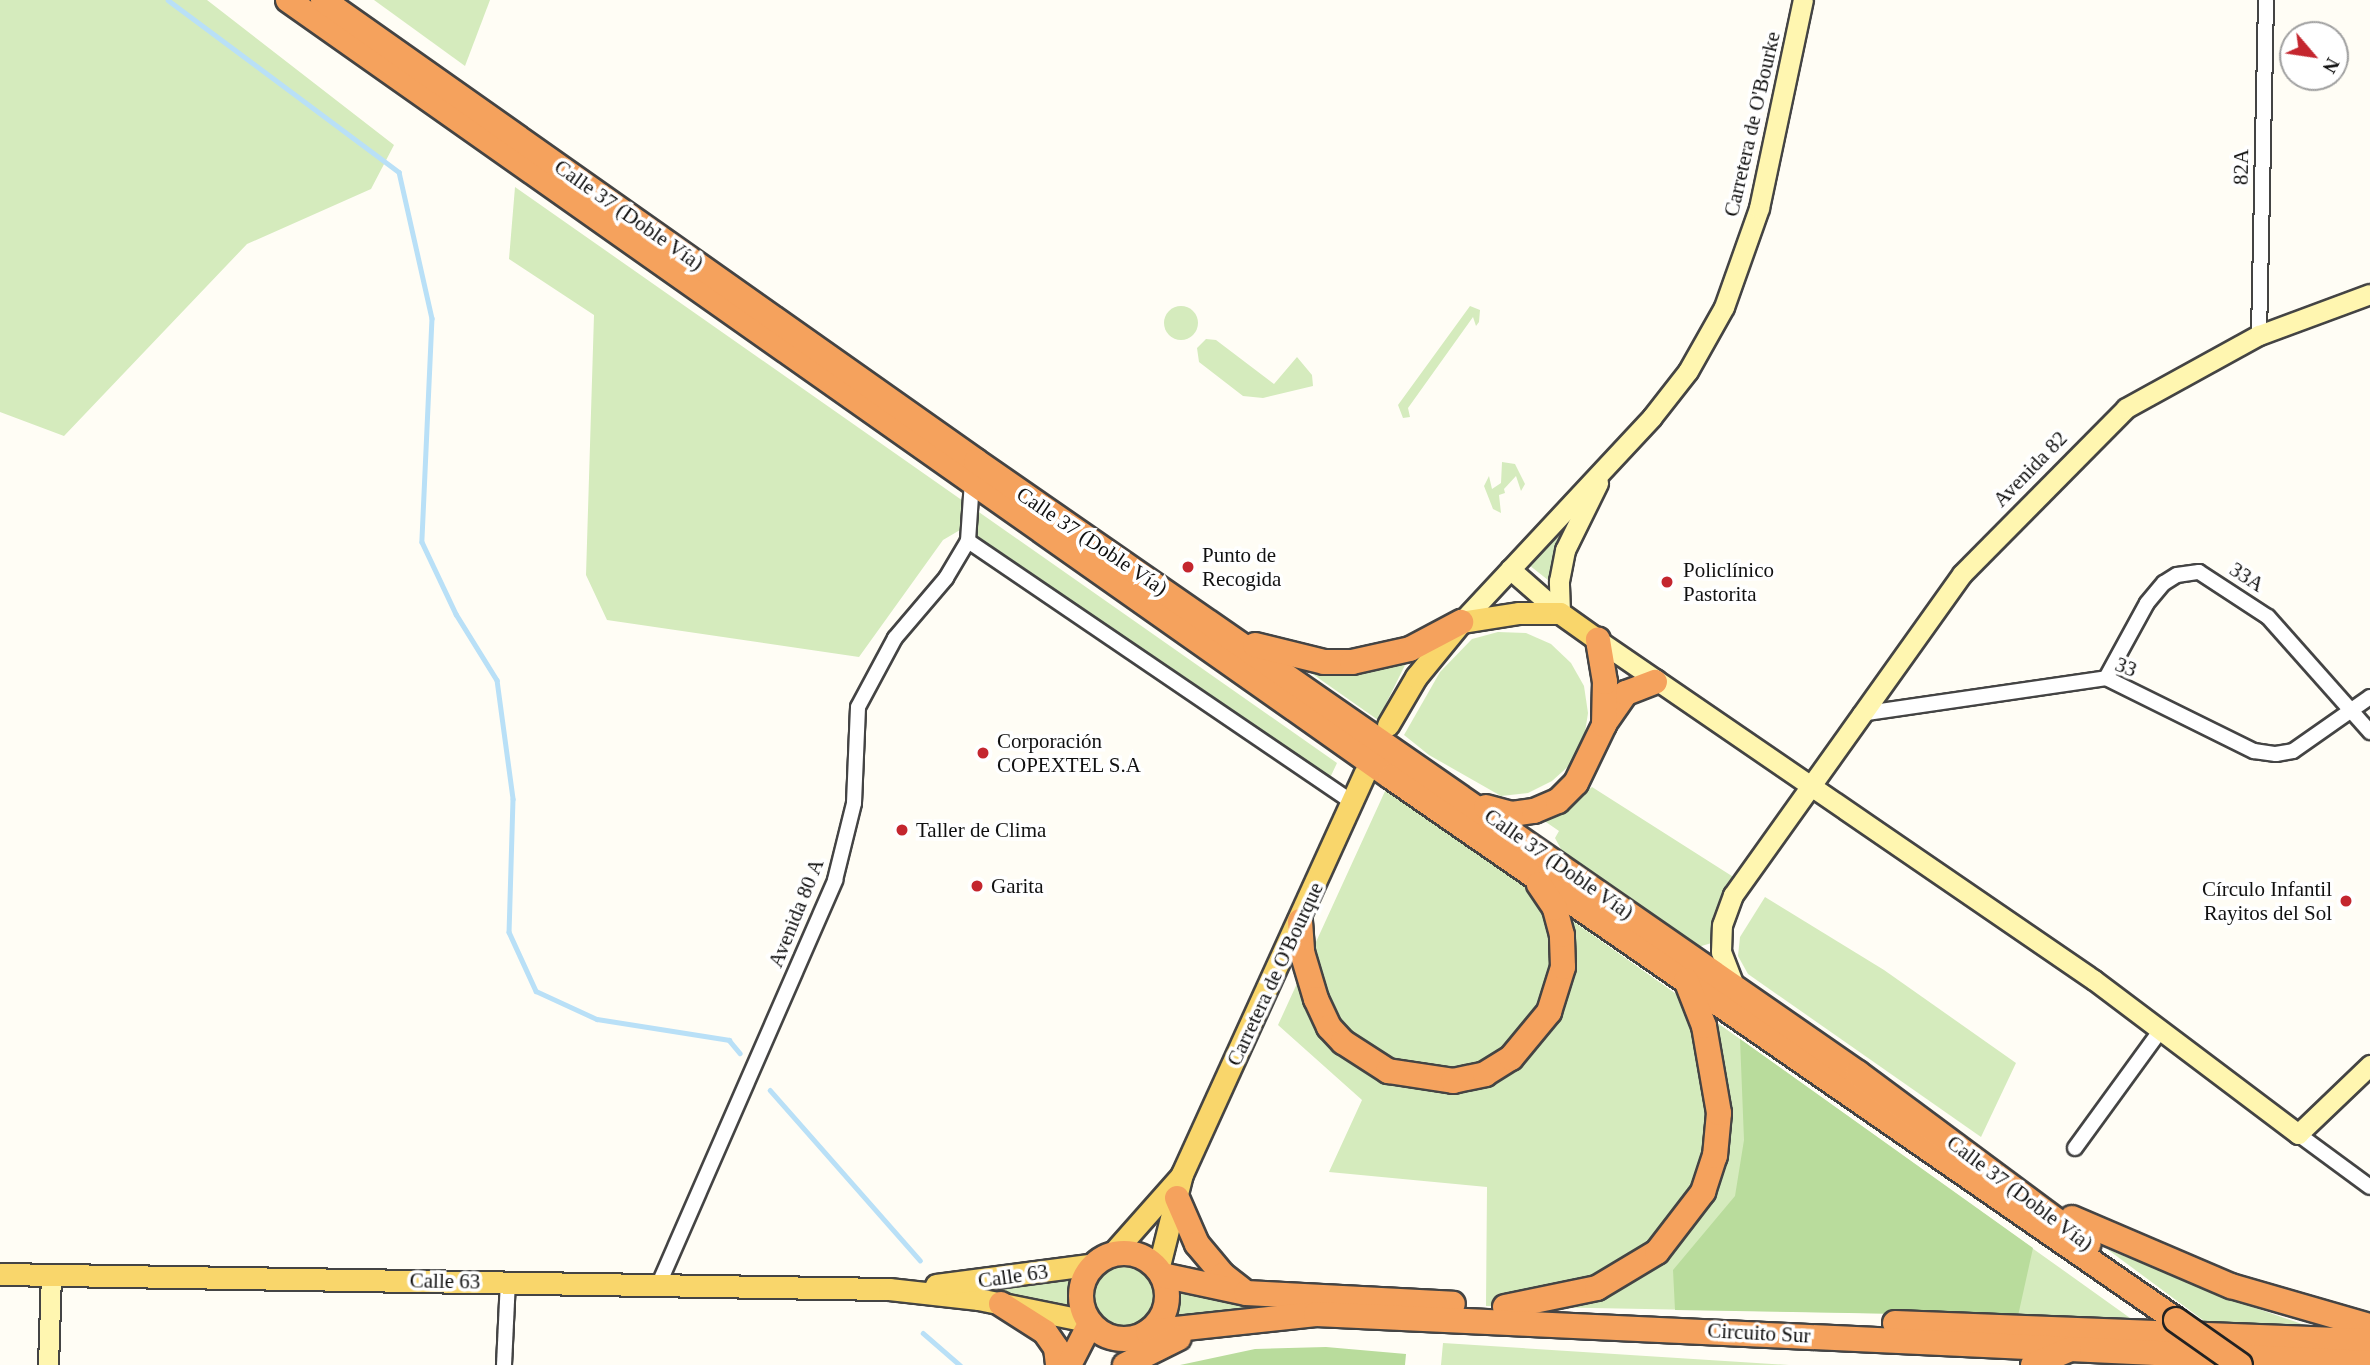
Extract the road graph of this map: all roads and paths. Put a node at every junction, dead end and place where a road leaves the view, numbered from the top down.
1 (288, 0) edge
2 (323, 0) edge
3 (1803, 0) edge
4 (2266, 0) edge
5 (2370, 294) edge
6 (2259, 335) junction
7 (1606, 466) junction
8 (972, 481) junction
9 (968, 541) junction
10 (1510, 569) junction
11 (1560, 613) junction
12 (1461, 622) junction
13 (1238, 640) junction
14 (1598, 640) junction
15 (2106, 678) junction
16 (1656, 681) junction
17 (2370, 697) edge
18 (2353, 710) junction
19 (1860, 713) junction
20 (1388, 725) dead end
21 (1604, 725) junction
22 (2370, 732) edge
23 (1365, 773) dead end
24 (1811, 784) junction
25 (1352, 802) junction
26 (1472, 803) junction
27 (1528, 870) junction
28 (1300, 920) junction
29 (1686, 980) junction
30 (1736, 989) junction
31 (2160, 1031) junction
32 (2370, 1065) edge
33 (2298, 1134) junction
34 (2075, 1148) dead end
35 (1182, 1174) junction
36 (2014, 1186) junction
37 (2370, 1187) edge
38 (1177, 1198) junction
39 (1103, 1259) junction
40 (1160, 1272) junction
41 (0, 1274) edge
42 (51, 1275) junction
43 (508, 1281) junction
44 (658, 1286) junction
45 (889, 1289) junction
46 (1245, 1293) junction
47 (1001, 1304) junction
48 (1504, 1307) junction
49 (1243, 1320) junction
50 (2176, 1320) junction
51 (1089, 1322) junction
52 (2370, 1326) edge
53 (1142, 1335) junction
54 (2370, 1341) edge
55 (2076, 1348) junction
56 (2370, 1363) edge
57 (48, 1365) edge
58 (504, 1365) edge
59 (1058, 1365) edge
60 (1069, 1365) edge
61 (1116, 1365) edge
62 (1125, 1365) edge
63 (2032, 1365) edge
64 (2241, 1365) edge

1 - 8 highway, Calle 37 (Doble Vía)
2 - 13 highway, Calle 37 (Doble Vía)
3 - 7 street, Carretera de O'Bourke
4 - 6 street, 82A
5 - 6 street, Avenida 82
6 - 19 street, Avenida 82
7 - 10 street
7 - 11 street
8 - 9 street, Avenida 80 A
8 - 27 highway, Calle 37 (Doble Vía)
9 - 25 street
9 - 44 street, Avenida 80 A
10 - 11 street
10 - 12 street
11 - 12 main road
11 - 14 main road
12 - 13 highway
12 - 20 main road
13 - 26 highway, Calle 37 (Doble Vía)
14 - 16 street
14 - 21 highway
15 - 18 street, 33
15 - 18 street, 33A
15 - 19 street, 33
16 - 21 highway
16 - 24 street
17 - 18 street, 33
18 - 22 street, 33A
19 - 24 street, Avenida 82
21 - 26 highway
23 - 25 main road, Carretera de O'Bourque
24 - 30 street, Avenida 82
24 - 31 street
25 - 28 main road, Carretera de O'Bourque
26 - 30 highway, Calle 37 (Doble Vía)
27 - 28 highway
27 - 29 highway, Calle 37 (Doble Vía)
28 - 35 main road, Carretera de O'Bourque
29 - 48 highway
29 - 50 highway, Calle 37 (Doble Vía)
30 - 36 highway, Calle 37 (Doble Vía)
31 - 33 street
31 - 34 street
32 - 33 street
33 - 37 street
35 - 38 main road, Carretera de O'Bourque
35 - 39 main road, Carretera de O'Bourque
36 - 50 highway, Calle 37 (Doble Vía)
36 - 52 highway
38 - 40 main road, Carretera de O'Bourque
38 - 46 highway
39 - 40 highway
39 - 45 main road, Calle 63
39 - 51 highway
40 - 46 highway, Circuito Sur
40 - 53 highway
41 - 42 main road, Calle 63
42 - 43 main road, Calle 63
42 - 57 street
43 - 44 main road, Calle 63
43 - 58 street
44 - 45 main road, Calle 63
45 - 47 main road, Calle 63
46 - 48 highway, Circuito Sur
47 - 51 main road, Calle 63
47 - 59 highway
48 - 54 highway, Circuito Sur
49 - 53 highway, Circuito Sur
49 - 55 highway, Circuito Sur
49 - 62 highway
50 - 64 highway, bridge
51 - 53 highway
51 - 60 highway
53 - 61 highway
55 - 56 highway, Circuito Sur
55 - 63 highway

